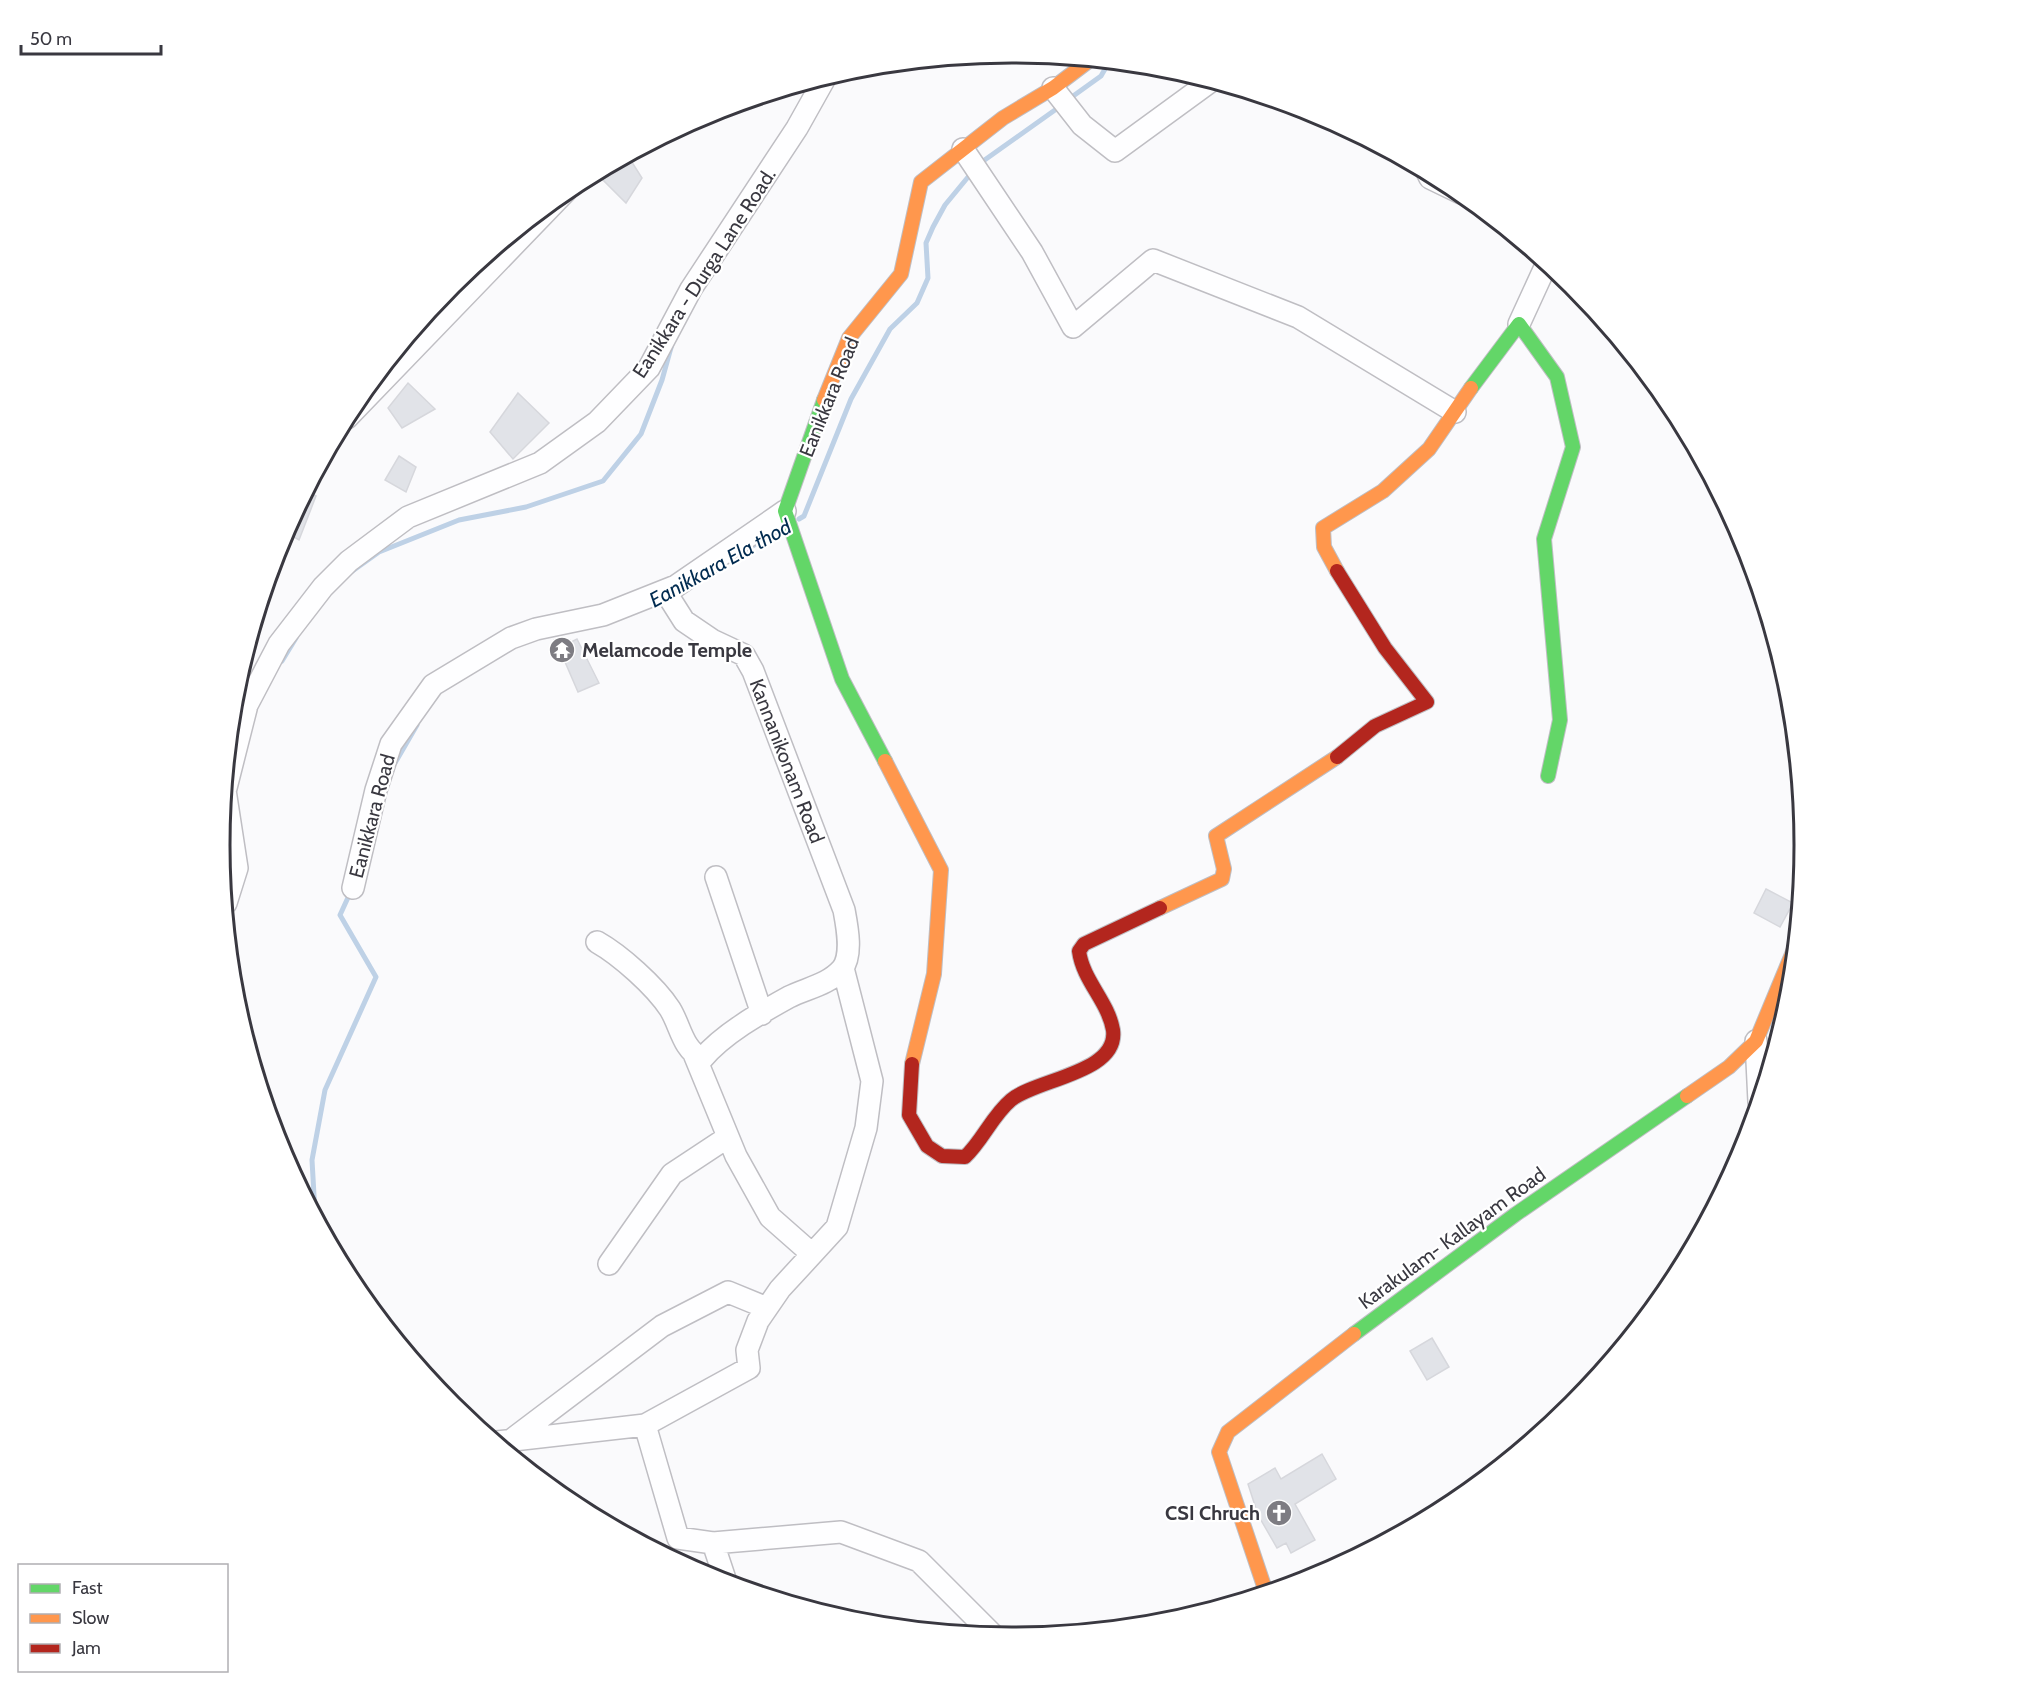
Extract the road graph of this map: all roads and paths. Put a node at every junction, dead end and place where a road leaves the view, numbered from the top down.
1 (1085, 67) edge
2 (1203, 87) edge
3 (820, 88) edge
4 (1061, 98) junction
5 (963, 149) junction
6 (504, 251) edge
7 (1543, 271) edge
8 (1519, 324) junction
9 (388, 374) edge
10 (1455, 412) junction
11 (786, 515) junction
12 (667, 595) junction
13 (237, 746) edge
14 (1548, 776) dead end
15 (231, 827) edge
16 (716, 877) dead end
17 (232, 885) edge
18 (352, 888) dead end
19 (597, 942) dead end
20 (843, 968) junction
21 (1783, 975) edge
22 (762, 1014) junction
23 (1756, 1041) junction
24 (694, 1054) junction
25 (1758, 1080) edge
26 (728, 1137) junction
27 (812, 1254) junction
28 (609, 1264) dead end
29 (767, 1308) junction
30 (645, 1425) junction
31 (506, 1440) edge
32 (507, 1441) edge
33 (713, 1543) junction
34 (722, 1570) edge
35 (1264, 1585) edge
36 (984, 1626) edge

1 - 4 street, Eanikkara Road
2 - 4 street
3 - 13 street, Eanikkara - Durga Lane Road.
4 - 5 street, Eanikkara Road
5 - 10 street
5 - 11 street, Eanikkara Road
6 - 9 street
7 - 8 street
8 - 10 street
8 - 14 street
10 - 11 street
11 - 12 street, Eanikkara Road
12 - 18 street, Eanikkara Road
12 - 20 street, Kannanikonam Road
15 - 17 street, Eanikkara - Durga Lane Road.
16 - 22 street
19 - 24 street
20 - 22 street
20 - 27 street, Kannanikonam Road
21 - 23 street, Karakulam- Kallayam Road
22 - 24 street
23 - 25 street
23 - 35 street, Karakulam- Kallayam Road
24 - 26 street
26 - 27 street
26 - 28 street
27 - 29 street, Kannanikonam Road
29 - 30 street, Kannanikonam Road
29 - 31 street
30 - 32 street, Kannanikonam Road
30 - 33 street
33 - 34 street
33 - 36 street

